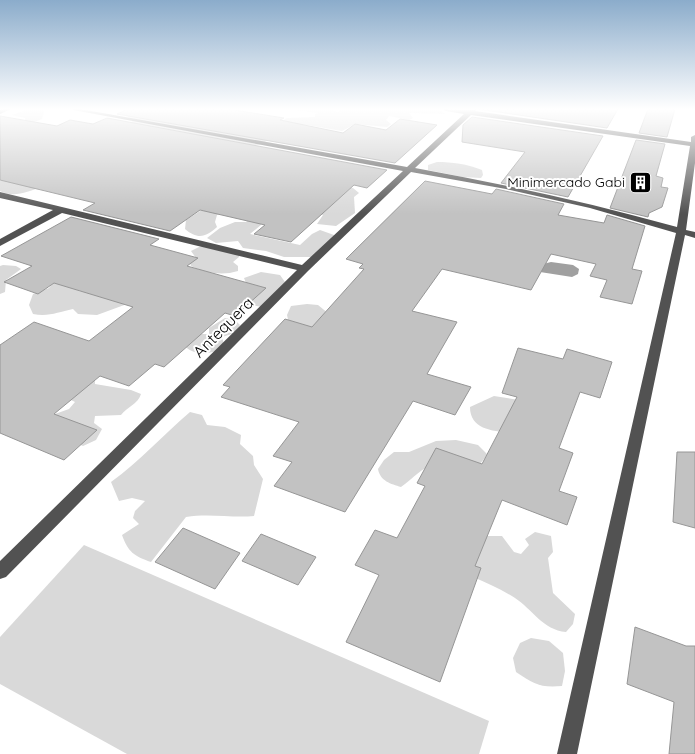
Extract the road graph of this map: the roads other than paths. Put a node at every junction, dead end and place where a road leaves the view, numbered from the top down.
1 (267, 144) edge
2 (437, 144) edge
3 (694, 144) edge
4 (411, 170) junction
5 (0, 195) edge
6 (60, 210) junction
7 (688, 233) edge
8 (0, 243) edge
9 (304, 269) junction
10 (0, 572) edge
11 (567, 754) edge

1 - 4 street
2 - 4 street, Antequera
3 - 7 street
4 - 7 street
4 - 9 street, Antequera
5 - 6 street
6 - 8 street
6 - 9 street
7 - 11 street
9 - 10 street, Antequera

